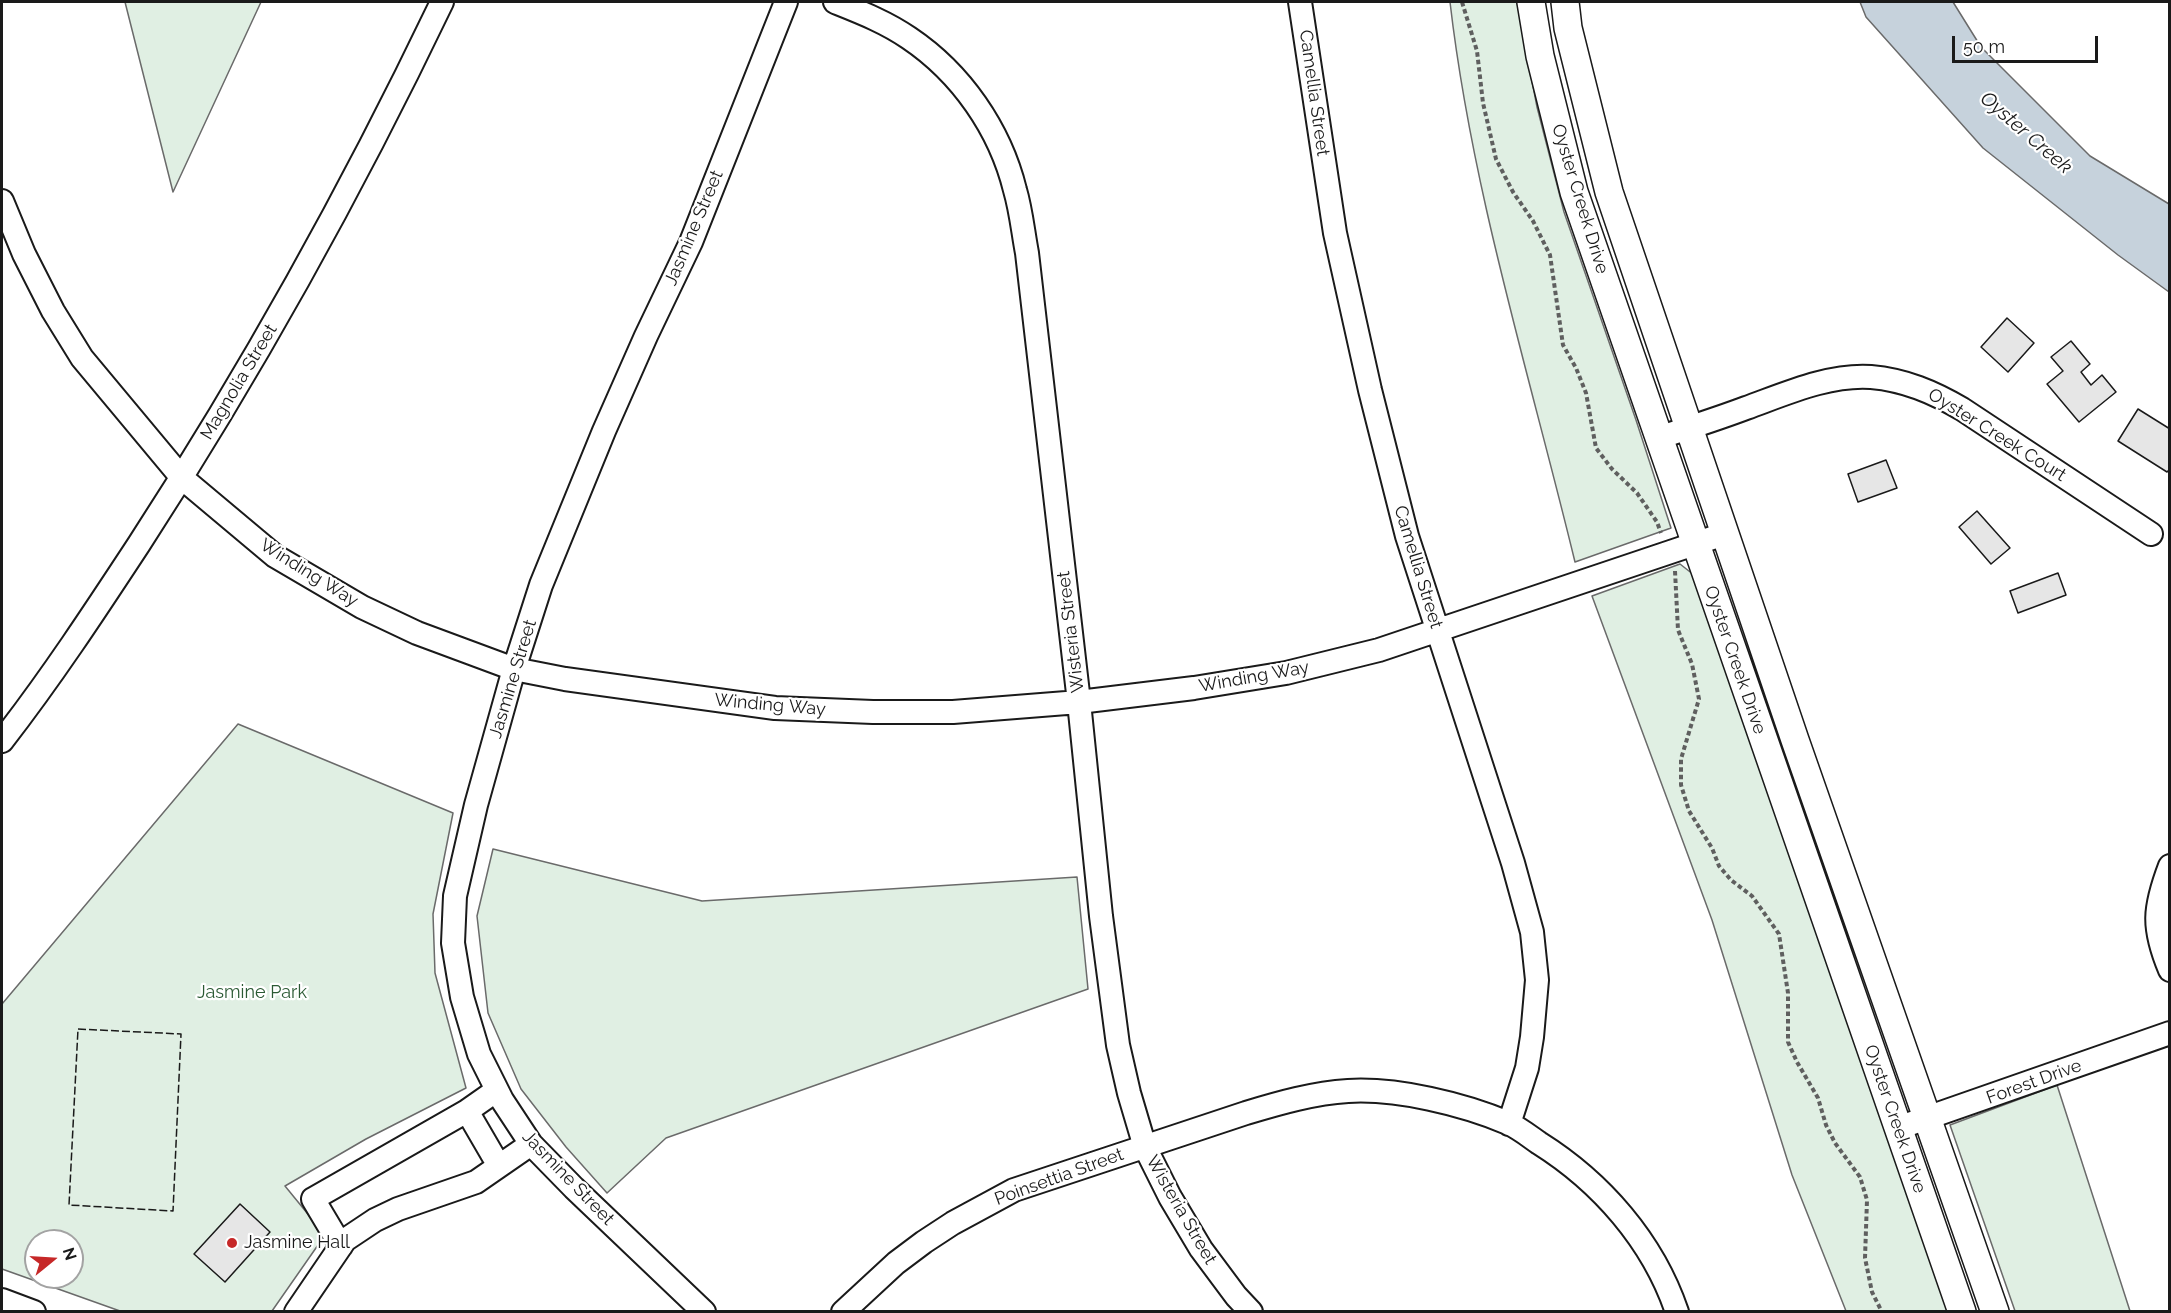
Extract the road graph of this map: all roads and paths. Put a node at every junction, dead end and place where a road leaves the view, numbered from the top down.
1 (442, 2) edge
2 (786, 2) edge
3 (835, 2) edge
4 (1300, 2) edge
5 (1462, 2) edge
6 (1531, 2) edge
7 (1564, 2) edge
8 (2, 201) edge
9 (1688, 428) junction
10 (1658, 438) junction
11 (182, 478) junction
12 (1724, 534) junction
13 (2151, 534) dead end
14 (1695, 544) junction
15 (1669, 553) junction
16 (1437, 631) junction
17 (514, 669) junction
18 (1079, 702) junction
19 (2, 741) edge
20 (2169, 866) edge
21 (2169, 970) edge
22 (2169, 1033) edge
23 (497, 1090) junction
24 (467, 1111) junction
25 (1927, 1118) junction
26 (1509, 1124) junction
27 (1898, 1128) junction
28 (531, 1144) junction
29 (1145, 1147) junction
30 (499, 1166) junction
31 (341, 1246) junction
32 (2, 1300) edge
33 (34, 1311) edge
34 (296, 1311) edge
35 (704, 1311) edge
36 (843, 1311) edge
37 (1251, 1311) edge
38 (1677, 1311) edge
39 (1882, 1311) edge
40 (1962, 1311) edge
41 (1995, 1311) edge

1 - 11 street, Magnolia Street
2 - 17 street, Jasmine Street
3 - 18 street, Wisteria Street
4 - 16 street, Camellia Street
5 - 15 path
6 - 10 main road, Oyster Creek Drive
7 - 9 main road, Oyster Creek Drive
8 - 11 street, Winding Way
9 - 10 street, Oyster Creek Court
9 - 12 main road, Oyster Creek Drive
9 - 13 street, Oyster Creek Court
10 - 14 main road, Oyster Creek Drive
11 - 17 street, Winding Way
11 - 19 street, Magnolia Street
12 - 14 street, Winding Way
12 - 25 main road, Oyster Creek Drive
14 - 15 street, Winding Way
14 - 27 main road, Oyster Creek Drive
15 - 16 street, Winding Way
15 - 39 path
16 - 18 street, Winding Way
16 - 26 street, Camellia Street
17 - 18 street, Winding Way
17 - 23 street, Jasmine Street
18 - 29 street, Wisteria Street
20 - 21 street
22 - 25 street, Forest Drive
23 - 24 street
23 - 28 street, Jasmine Street
24 - 30 street
24 - 31 street
25 - 27 street, Forest Drive
25 - 41 main road, Oyster Creek Drive
26 - 29 street, Poinsettia Street
26 - 38 street, Poinsettia Street
27 - 40 main road, Oyster Creek Drive
28 - 30 street
28 - 35 street, Jasmine Street
29 - 36 street, Poinsettia Street
29 - 37 street, Wisteria Street
30 - 31 street
31 - 34 street
32 - 33 street

